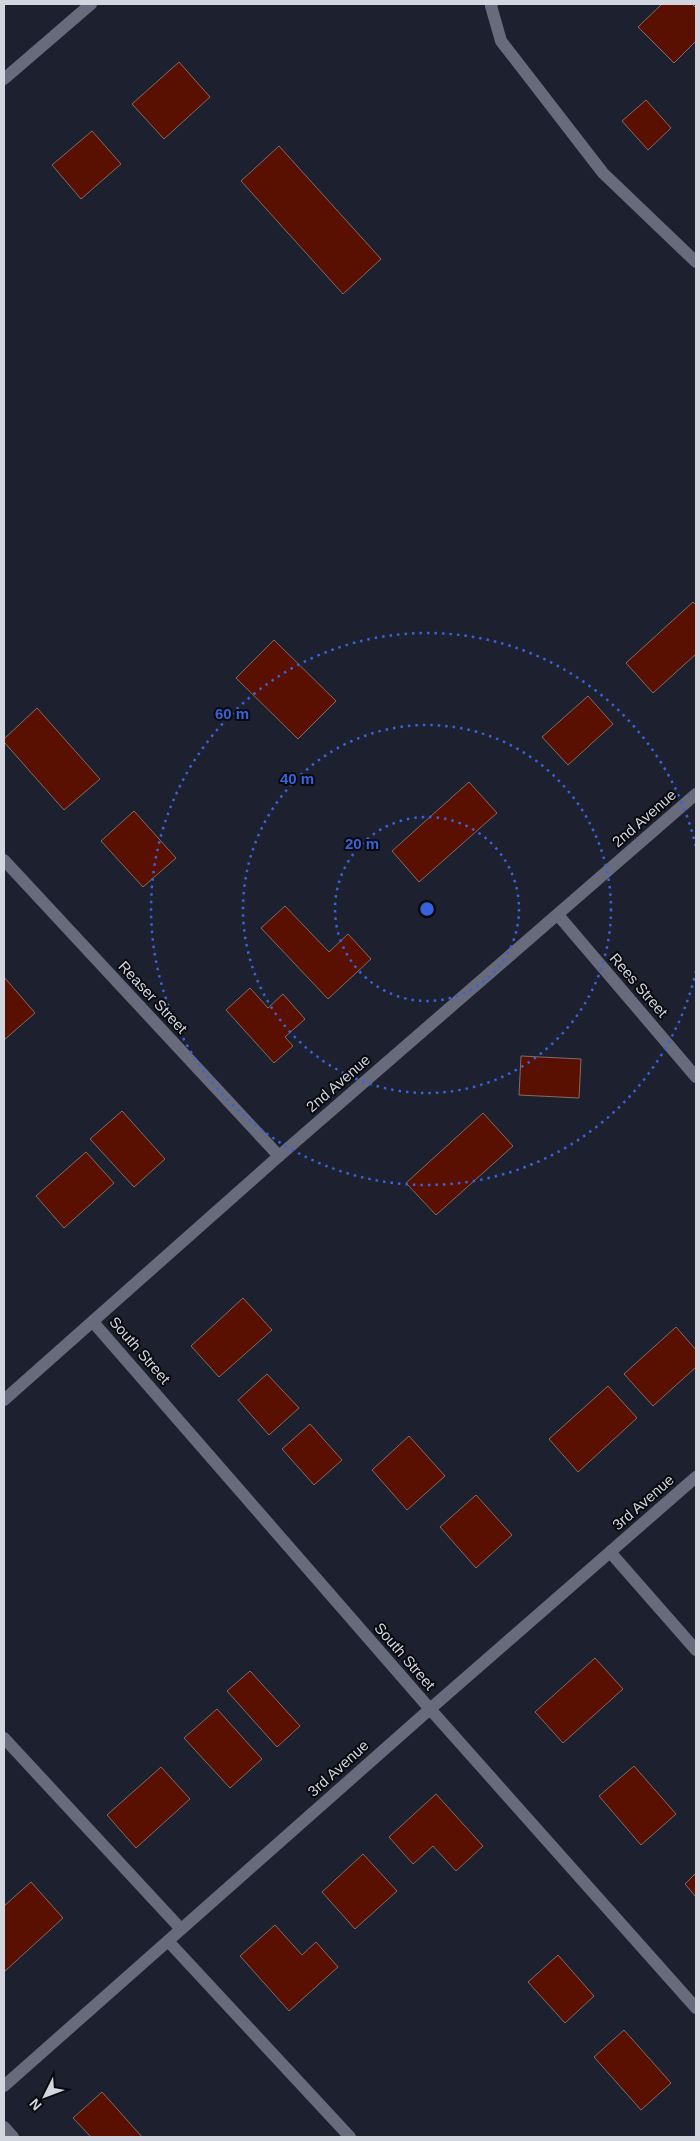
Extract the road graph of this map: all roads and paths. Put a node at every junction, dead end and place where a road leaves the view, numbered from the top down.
1 (92, 4) edge
2 (492, 4) edge
3 (4, 79) edge
4 (696, 262) edge
5 (696, 794) edge
6 (4, 860) edge
7 (558, 915) junction
8 (696, 1077) edge
9 (279, 1156) junction
10 (93, 1322) junction
11 (4, 1400) edge
12 (696, 1477) edge
13 (610, 1552) junction
14 (696, 1650) edge
15 (430, 1709) junction
16 (4, 1738) edge
17 (181, 1929) junction
18 (168, 1941) junction
19 (696, 2008) edge
20 (4, 2086) edge
21 (4, 2127) edge
22 (13, 2137) edge
23 (350, 2137) edge

1 - 3 street
2 - 4 street
5 - 7 street, 2nd Avenue
6 - 9 street, Reaser Street
7 - 8 street, Rees Street
7 - 9 street, 2nd Avenue
9 - 10 street, 2nd Avenue
10 - 11 street, 2nd Avenue
10 - 15 street, South Street
12 - 13 street, 3rd Avenue
13 - 14 street
13 - 15 street, 3rd Avenue
15 - 17 street, 3rd Avenue
15 - 19 street, South Street
16 - 17 street
17 - 18 street, 3rd Avenue
18 - 20 street, 3rd Avenue
18 - 23 street
21 - 22 street

